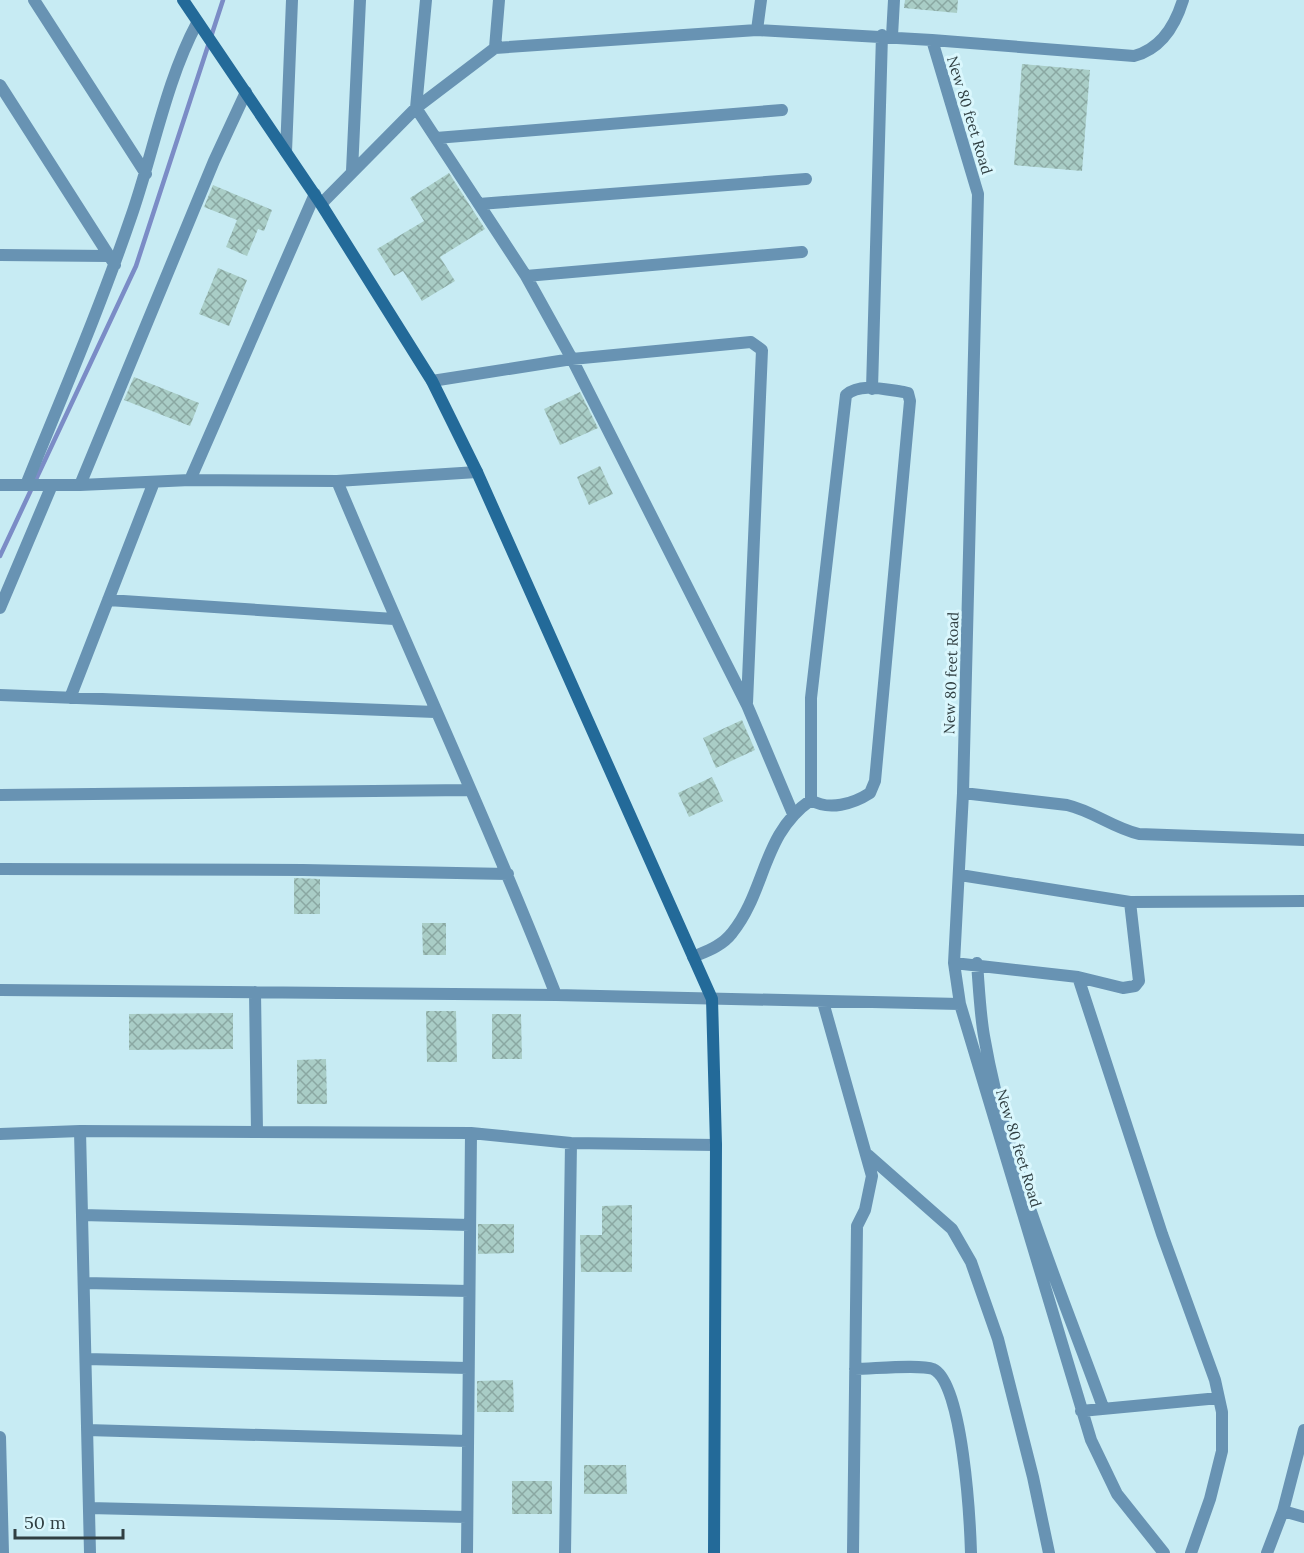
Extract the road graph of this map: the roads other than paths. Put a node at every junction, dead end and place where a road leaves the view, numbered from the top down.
1 (34, 0) edge
2 (183, 0) edge
3 (292, 0) edge
4 (360, 0) edge
5 (426, 0) edge
6 (499, 0) edge
7 (761, 0) edge
8 (894, 0) edge
9 (1183, 0) edge
10 (197, 23) junction
11 (758, 30) junction
12 (887, 35) junction
13 (932, 40) junction
14 (495, 48) junction
15 (0, 85) edge
16 (246, 92) junction
17 (416, 108) junction
18 (782, 110) dead end
19 (436, 138) junction
20 (286, 152) junction
21 (352, 171) junction
22 (146, 174) junction
23 (807, 179) dead end
24 (318, 199) junction
25 (479, 204) junction
26 (802, 252) dead end
27 (0, 255) edge
28 (112, 260) junction
29 (526, 276) junction
30 (573, 359) junction
31 (432, 381) junction
32 (872, 389) junction
33 (477, 472) junction
34 (190, 480) junction
35 (337, 481) junction
36 (154, 482) junction
37 (0, 485) edge
38 (26, 485) junction
39 (52, 485) junction
40 (80, 485) junction
41 (108, 600) junction
42 (0, 608) edge
43 (394, 619) junction
44 (0, 695) edge
45 (70, 698) junction
46 (747, 705) junction
47 (435, 712) junction
48 (470, 790) junction
49 (963, 793) junction
50 (0, 795) edge
51 (811, 800) junction
52 (793, 814) junction
53 (1304, 840) edge
54 (0, 869) edge
55 (508, 874) junction
56 (960, 876) junction
57 (1304, 901) edge
58 (1130, 902) junction
59 (693, 957) junction
60 (954, 963) junction
61 (977, 963) junction
62 (1078, 977) junction
63 (0, 990) edge
64 (255, 992) junction
65 (556, 995) junction
66 (712, 999) junction
67 (823, 1002) junction
68 (960, 1004) junction
69 (80, 1131) junction
70 (257, 1132) junction
71 (471, 1133) junction
72 (0, 1134) edge
73 (571, 1143) junction
74 (716, 1145) junction
75 (868, 1155) junction
76 (82, 1215) junction
77 (470, 1224) junction
78 (84, 1283) junction
79 (469, 1291) junction
80 (86, 1359) junction
81 (468, 1368) junction
82 (855, 1369) junction
83 (1219, 1398) junction
84 (1103, 1407) junction
85 (1081, 1411) junction
86 (87, 1430) junction
87 (1304, 1430) edge
88 (0, 1437) edge
89 (467, 1441) junction
90 (89, 1508) junction
91 (1283, 1511) junction
92 (467, 1517) junction
93 (1304, 1517) edge
94 (3, 1553) edge
95 (90, 1553) edge
96 (467, 1553) edge
97 (566, 1553) edge
98 (714, 1553) edge
99 (853, 1553) edge
100 (971, 1553) edge
101 (1049, 1553) edge
102 (1164, 1553) edge
103 (1191, 1553) edge
104 (1267, 1553) edge

1 - 22 street
2 - 10 street
3 - 20 street
4 - 21 street
5 - 17 street
6 - 14 street
7 - 11 street
8 - 12 street
9 - 13 street, New 80 feet Road
10 - 16 street
10 - 22 street
11 - 12 street
11 - 14 street
12 - 13 street
12 - 32 street
13 - 49 street, New 80 feet Road
14 - 17 street
15 - 28 street
16 - 20 street
16 - 40 street
17 - 19 street
17 - 21 street
18 - 19 street
19 - 25 street
20 - 24 street
21 - 24 street
22 - 28 street
23 - 25 street
24 - 31 street
24 - 34 street
25 - 29 street
26 - 29 street
27 - 28 street
28 - 38 street
29 - 30 street
30 - 31 street
30 - 46 street
30 - 46 street
31 - 33 street
32 - 51 street
32 - 51 street
33 - 35 street
33 - 59 street
34 - 35 street
34 - 36 street
35 - 43 street
36 - 40 street
36 - 41 street
37 - 38 street
38 - 39 street
39 - 40 street
39 - 42 street
41 - 43 street
41 - 45 street
43 - 47 street
44 - 45 street
45 - 47 street
46 - 52 street
47 - 48 street
48 - 50 street
48 - 55 street
49 - 53 street
49 - 56 street, New 80 feet Road
51 - 52 street
52 - 59 street
54 - 55 street
55 - 65 street
56 - 58 street
56 - 60 street, New 80 feet Road
57 - 58 street
58 - 62 street
59 - 66 street
60 - 61 street
60 - 68 street, New 80 feet Road
61 - 62 street
61 - 84 street
62 - 83 street
63 - 64 street
64 - 65 street
64 - 70 street
65 - 66 street
66 - 67 street
66 - 74 street
67 - 68 street
67 - 75 street
68 - 85 street, New 80 feet Road
69 - 70 street
69 - 72 street
69 - 76 street
70 - 71 street
71 - 73 street
71 - 77 street
73 - 74 street
73 - 97 street
74 - 98 street
75 - 82 street
75 - 101 street
76 - 77 street
76 - 78 street
77 - 79 street
78 - 79 street
78 - 80 street
79 - 81 street
80 - 81 street
80 - 86 street
81 - 89 street
82 - 99 street
82 - 100 street
83 - 84 street
83 - 103 street
84 - 85 street
85 - 102 street, New 80 feet Road
86 - 89 street
86 - 90 street
87 - 91 street
88 - 94 street
89 - 92 street
90 - 92 street
90 - 95 street
91 - 93 street
91 - 104 street
92 - 96 street

